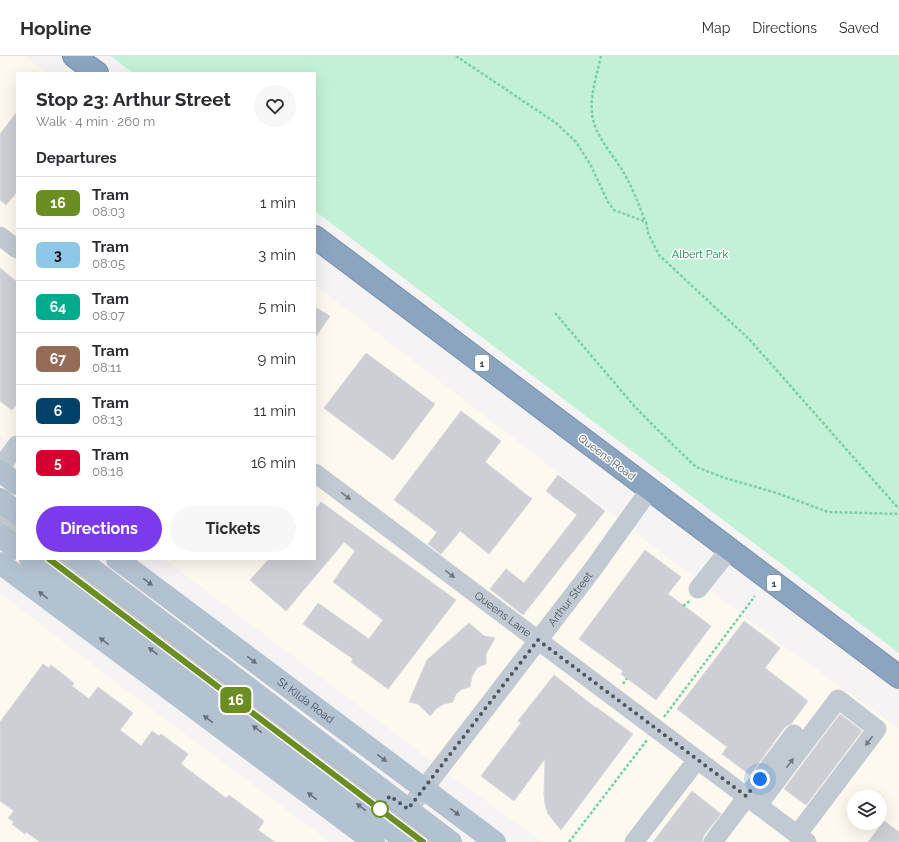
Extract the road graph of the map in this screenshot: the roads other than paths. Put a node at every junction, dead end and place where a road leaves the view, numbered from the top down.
1 (74, 56) edge
2 (95, 72) edge
3 (0, 236) edge
4 (316, 238) edge
5 (16, 248) edge
6 (16, 446) edge
7 (0, 470) edge
8 (316, 474) edge
9 (16, 483) edge
10 (650, 489) junction
11 (0, 499) edge
12 (16, 511) edge
13 (0, 517) edge
14 (16, 529) edge
15 (0, 536) edge
16 (16, 548) edge
17 (730, 550) junction
18 (31, 560) edge
19 (56, 560) edge
20 (80, 560) edge
21 (118, 560) edge
22 (0, 563) edge
23 (698, 589) dead end
24 (87, 602) junction
25 (74, 619) junction
26 (538, 640) junction
27 (899, 677) edge
28 (794, 734) dead end
29 (697, 760) junction
30 (424, 789) junction
31 (752, 801) junction
32 (394, 831) edge
33 (802, 838) edge
34 (430, 842) edge
35 (451, 842) edge
36 (495, 842) edge
37 (634, 842) edge
38 (713, 842) edge

1 - 2 highway
3 - 5 street
4 - 10 highway, Queens Road / 1
6 - 7 street
7 - 9 main road
8 -> 26 street, Queens Lane
10 - 17 highway, Queens Road / 1
10 - 26 street, Arthur Street
11 - 12 main road
13 - 14 street
15 - 16 main road
17 - 23 street
17 - 27 highway, Queens Road / 1
18 - 24 main road
19 - 32 street
20 - 32 main road
21 -> 30 main road, St Kilda Road
25 -> 22 main road
24 - 25 street
32 -> 24 main road
32 -> 25 main road
26 - 29 street, Queens Lane
26 - 30 street, Arthur Street
28 - 31 street
29 - 31 street, Queens Lane
29 - 37 street
30 - 32 street, Arthur Street
30 -> 36 main road, St Kilda Road
31 - 33 street, Queens Lane
31 -> 33 street
31 - 38 street
32 - 34 street
32 - 35 main road

